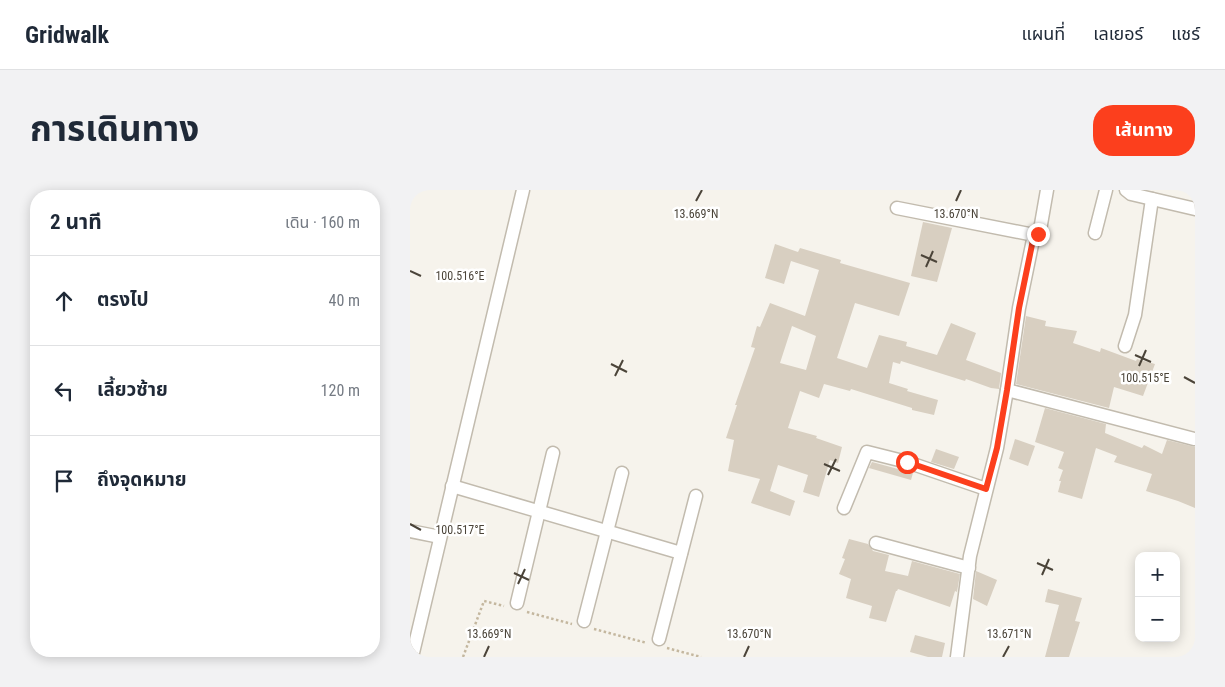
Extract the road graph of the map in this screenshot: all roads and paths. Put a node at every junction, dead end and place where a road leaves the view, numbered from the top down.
1 (523, 190) edge
2 (1047, 190) edge
3 (1106, 190) edge
4 (1126, 190) edge
5 (1152, 199) junction
6 (897, 208) dead end
7 (1195, 209) edge
8 (1095, 233) dead end
9 (1034, 235) junction
10 (1125, 346) dead end
11 (1007, 390) junction
12 (1194, 439) dead end
13 (553, 454) dead end
14 (622, 473) dead end
15 (452, 486) junction
16 (986, 489) junction
17 (696, 496) dead end
18 (844, 508) dead end
19 (539, 512) junction
20 (410, 531) edge
21 (607, 532) junction
22 (440, 537) junction
23 (876, 543) dead end
24 (681, 553) junction
25 (969, 568) junction
26 (517, 607) junction
27 (583, 625) junction
28 (658, 644) junction
29 (412, 657) edge
30 (463, 657) edge
31 (701, 657) edge
32 (957, 657) edge

1 - 15 street
2 - 9 street
3 - 8 street
4 - 5 street
5 - 7 street
5 - 10 street
6 - 9 street
9 - 11 street
11 - 12 street
11 - 16 street
13 - 19 street
14 - 21 street
15 - 19 street
15 - 22 street
16 - 18 street
16 - 25 street
17 - 24 street
19 - 21 street
19 - 26 street
20 - 22 street
21 - 24 street
21 - 27 street
22 - 29 street
23 - 25 street
24 - 28 street
25 - 32 street
26 - 27 path
26 - 30 path
27 - 28 path
28 - 31 path

